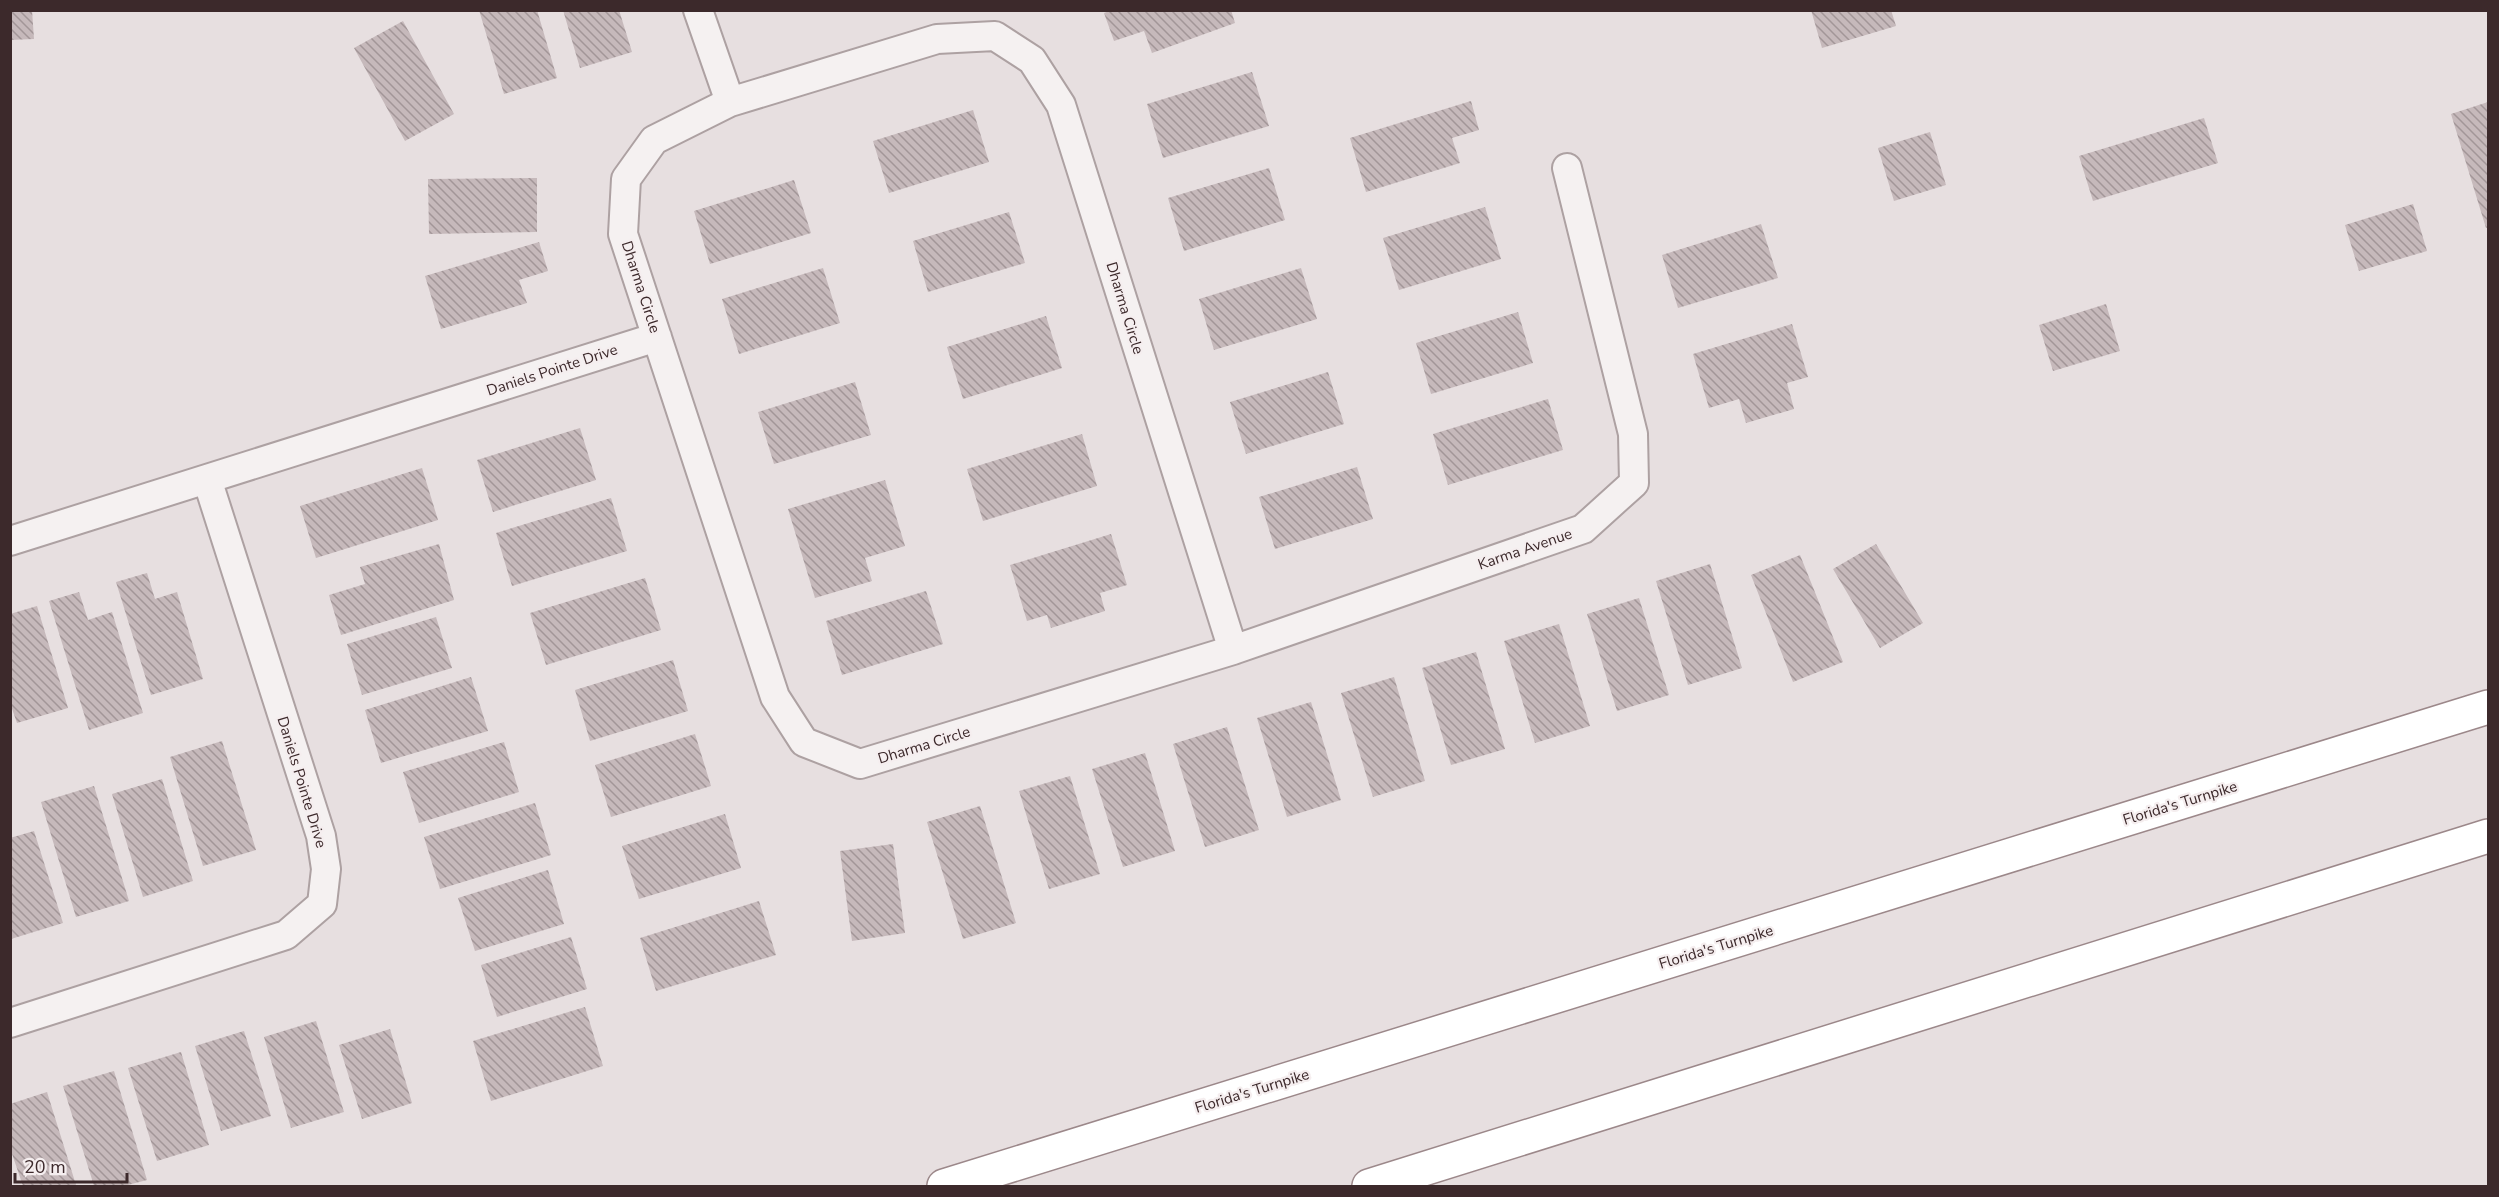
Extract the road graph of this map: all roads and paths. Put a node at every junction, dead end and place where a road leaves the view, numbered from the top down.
1 (699, 10) edge
2 (730, 102) junction
3 (1567, 168) dead end
4 (657, 337) junction
5 (207, 479) junction
6 (10, 541) edge
7 (1233, 650) junction
8 (2488, 707) edge
9 (2488, 836) edge
10 (10, 1023) edge
11 (944, 1186) edge
12 (1369, 1186) edge

1 - 2 street
2 - 4 street, Dharma Circle
2 - 7 street, Dharma Circle
3 - 7 street, Karma Avenue
4 - 5 street, Daniels Pointe Drive
4 - 7 street, Dharma Circle
5 - 6 street, Daniels Pointe Drive
5 - 10 street, Daniels Pointe Drive
8 - 11 highway, Florida's Turnpike
9 - 12 highway

